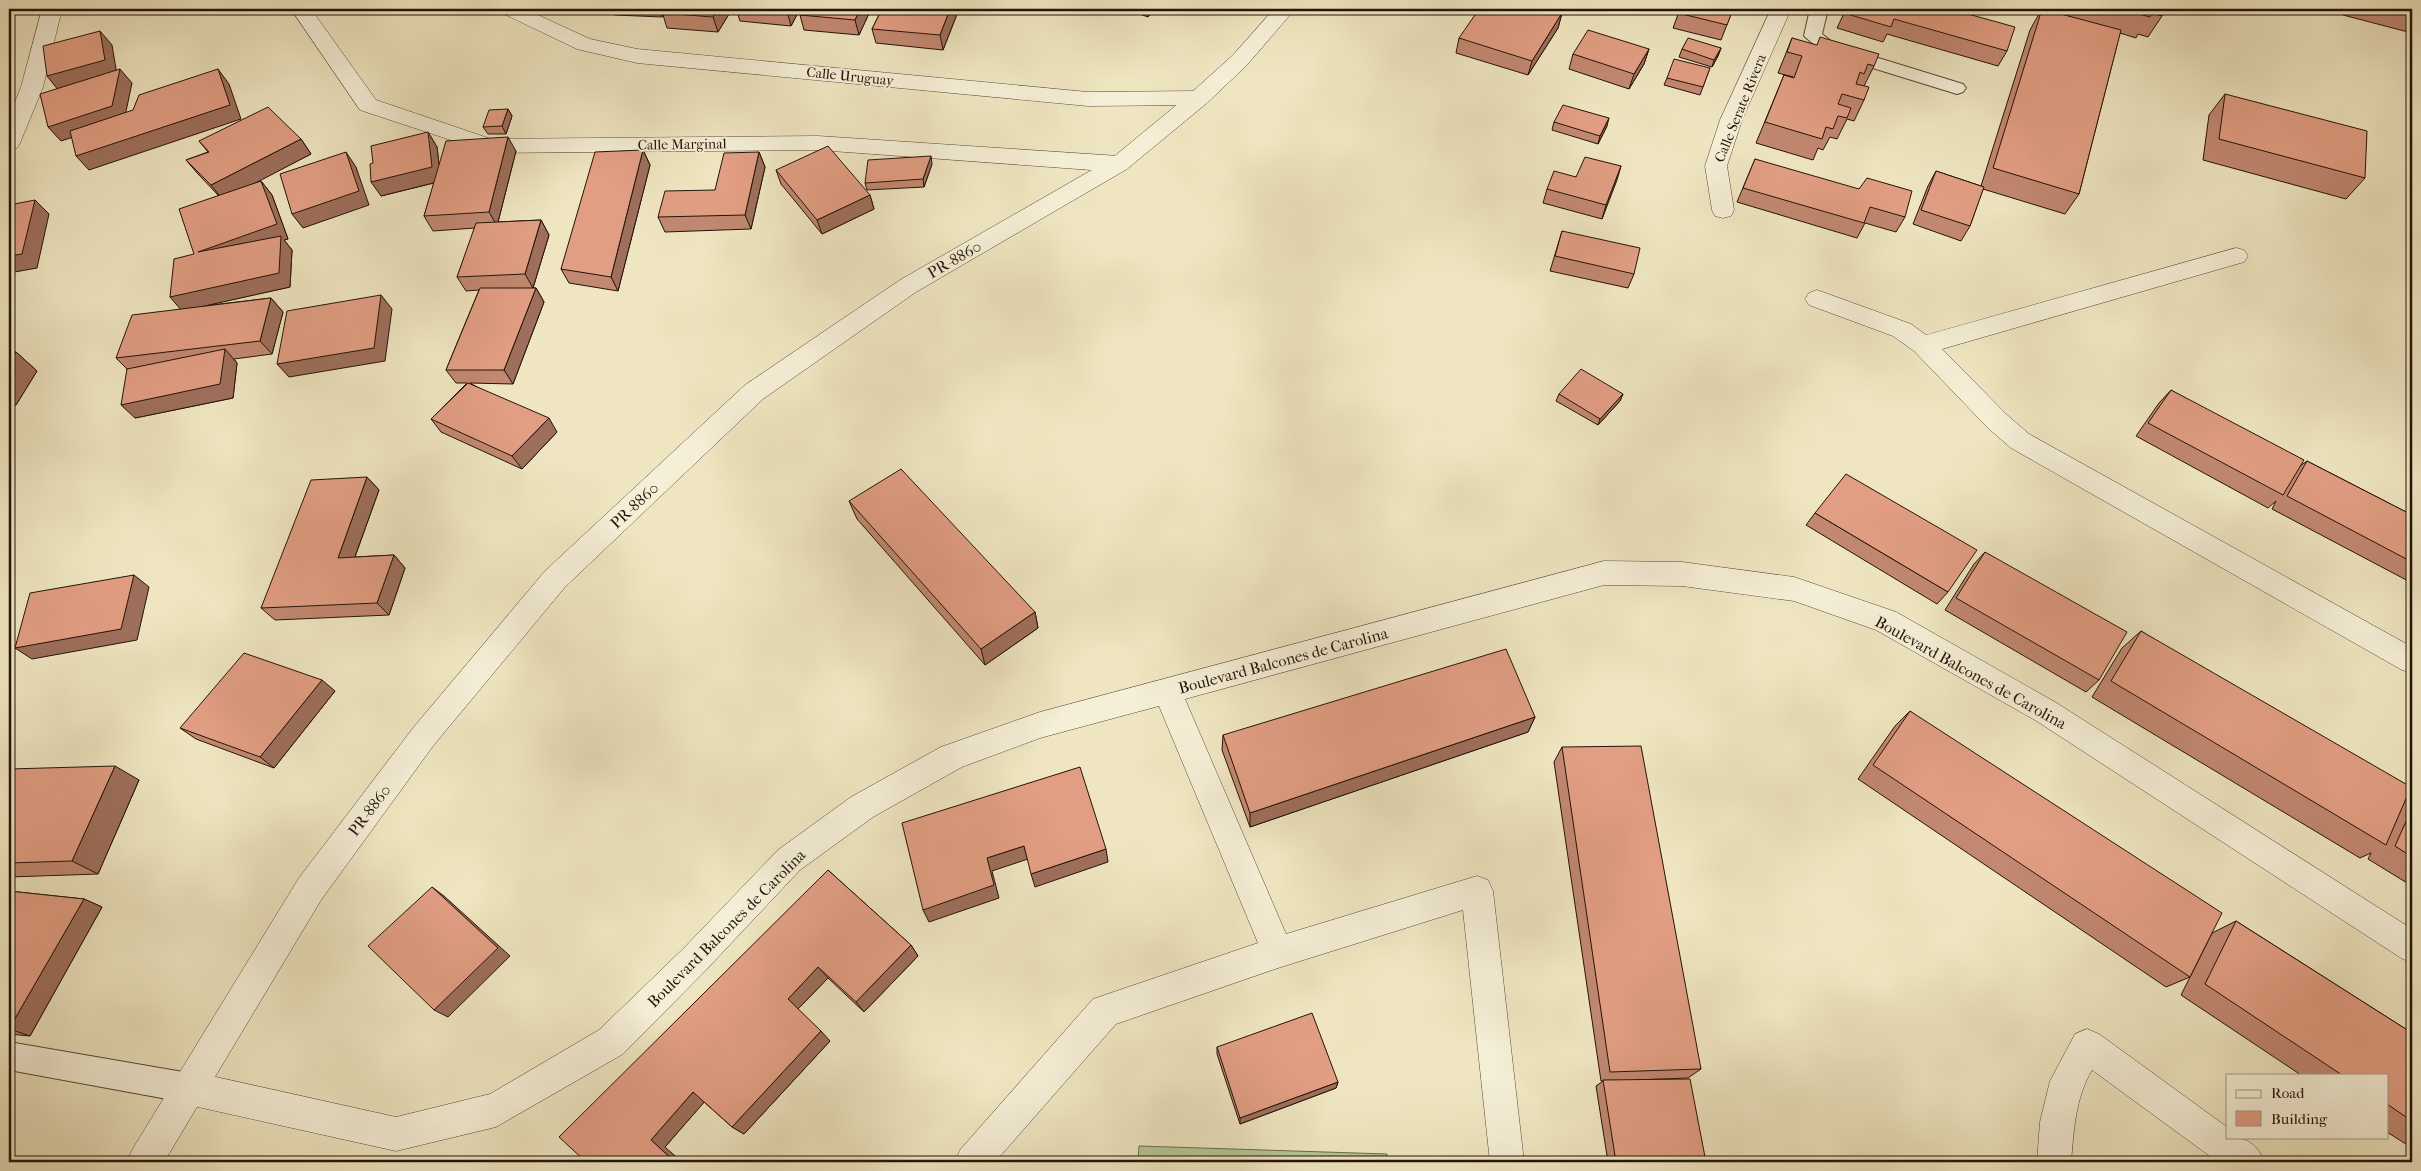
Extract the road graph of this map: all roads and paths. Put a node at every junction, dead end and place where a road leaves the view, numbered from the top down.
1 (52, 9) edge
2 (302, 9) edge
3 (509, 9) edge
4 (1285, 9) edge
5 (1781, 9) edge
6 (1819, 9) edge
7 (32, 87) junction
8 (1957, 88) dead end
9 (9, 91) edge
10 (1200, 98) junction
11 (9, 143) edge
12 (1120, 164) junction
13 (1723, 210) dead end
14 (2236, 256) dead end
15 (1817, 299) dead end
16 (1923, 345) junction
17 (2412, 660) edge
18 (1167, 691) junction
19 (2412, 947) edge
20 (1278, 952) junction
21 (9, 1056) edge
22 (190, 1088) junction
23 (144, 1162) edge
24 (972, 1162) edge
25 (1507, 1162) edge
26 (2054, 1162) edge
27 (2247, 1162) edge

1 - 7 street
2 - 12 street, Calle Marginal
3 - 10 street, Calle Uruguay
4 - 10 street, PR-8860 / PR-8860
5 - 13 street, Calle Serate Rivera
6 - 8 lane
7 - 9 street
7 - 11 street
10 - 12 street, PR-8860 / PR-8860
12 - 22 street, PR-8860 / PR-8860
14 - 16 street
15 - 16 street
16 - 17 street
18 - 19 street, Boulevard Balcones de Carolina
18 - 20 street
18 - 22 street, Boulevard Balcones de Carolina
20 - 24 street
20 - 25 street
21 - 22 lane
22 - 23 street, PR-8860 / PR-8860
26 - 27 street

